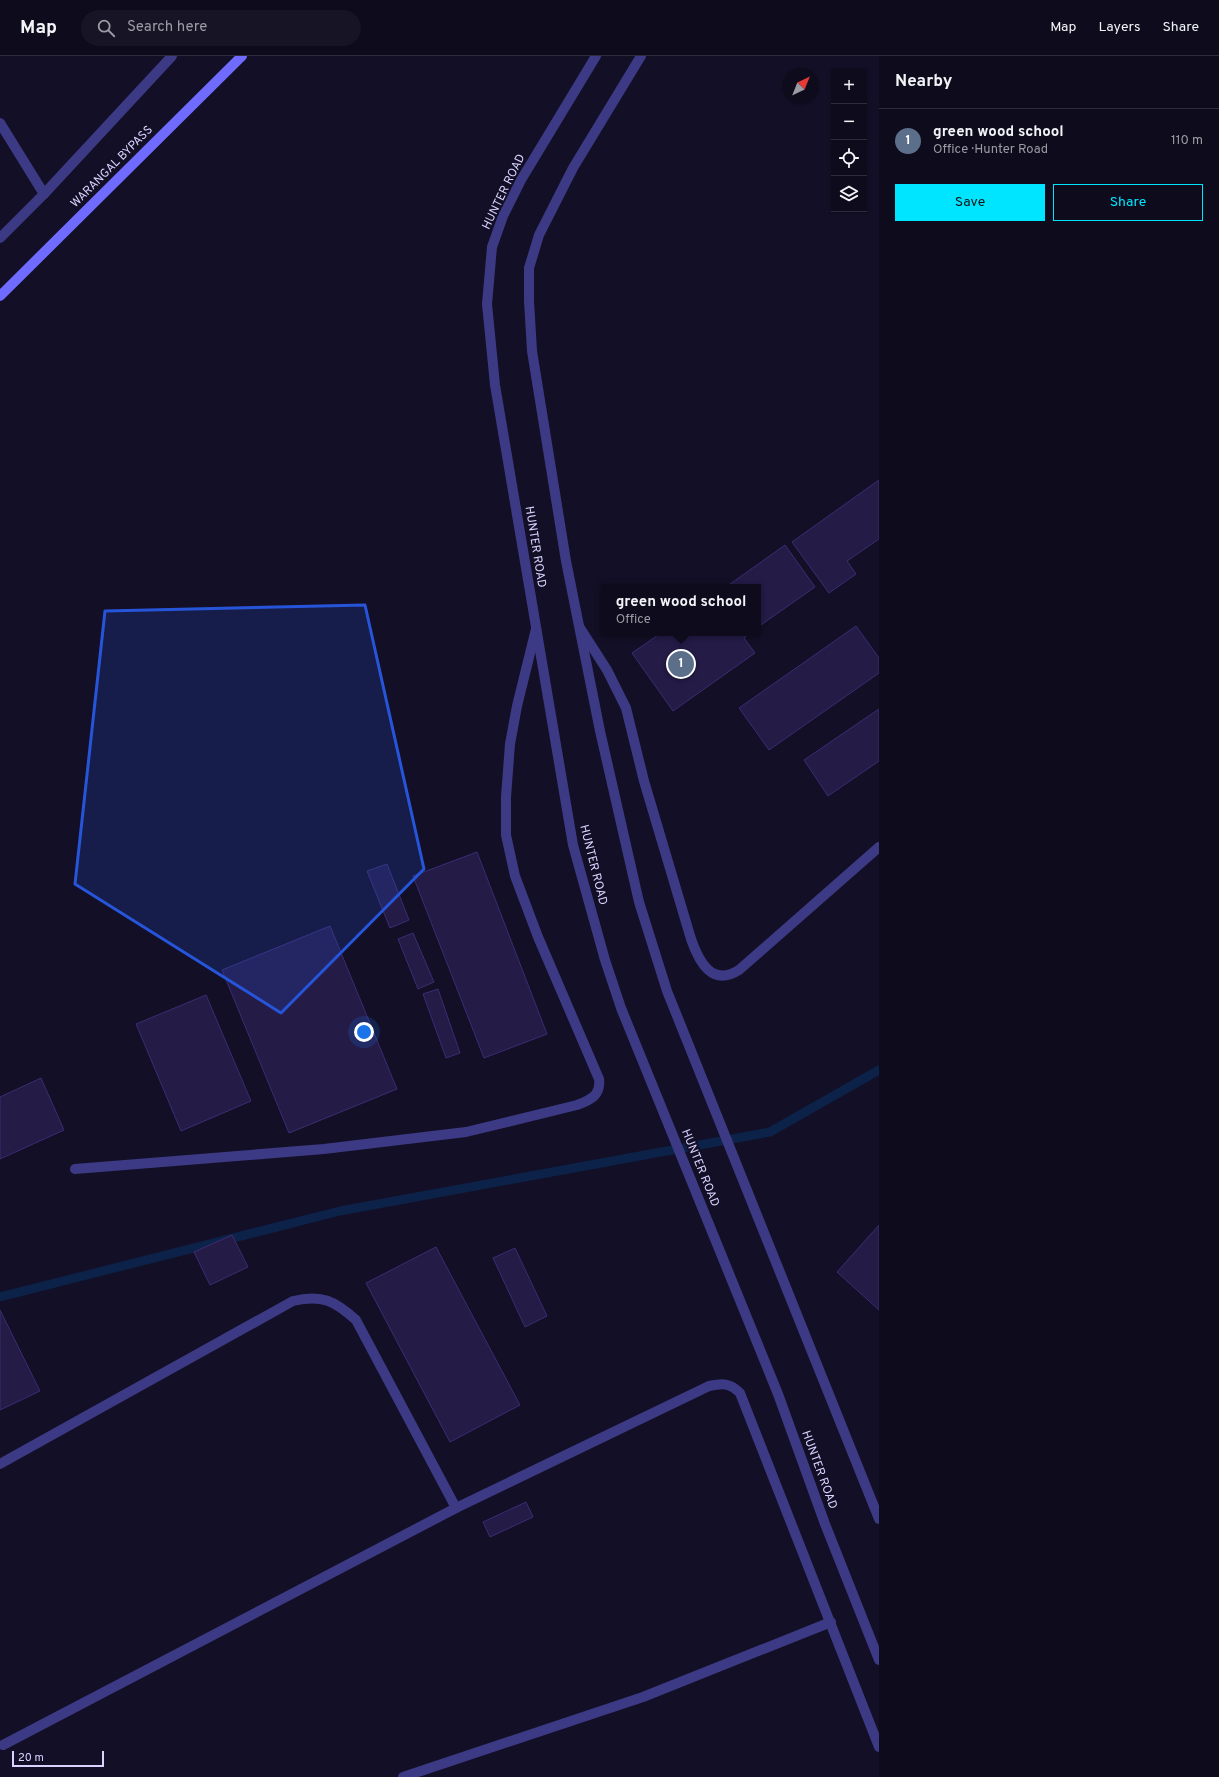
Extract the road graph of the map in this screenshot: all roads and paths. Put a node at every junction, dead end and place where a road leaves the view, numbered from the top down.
1 (172, 56) edge
2 (242, 56) edge
3 (596, 56) edge
4 (641, 56) edge
5 (0, 123) edge
6 (44, 194) junction
7 (0, 238) edge
8 (0, 296) edge
9 (580, 628) junction
10 (536, 629) junction
11 (879, 847) edge
12 (75, 1169) dead end
13 (0, 1464) edge
14 (456, 1508) junction
15 (879, 1519) edge
16 (830, 1622) junction
17 (879, 1660) edge
18 (3, 1745) dead end
19 (879, 1747) edge
20 (404, 1777) edge

1 - 6 street
2 - 8 main road, WARANGAL BYPASS
3 - 10 street, HUNTER ROAD
4 - 9 street
5 - 6 street
6 - 7 street
9 - 11 street
9 - 15 street
10 - 12 street
10 - 17 street, HUNTER ROAD
13 - 14 street
14 - 16 street
14 - 18 street
16 - 19 street
16 - 20 street

